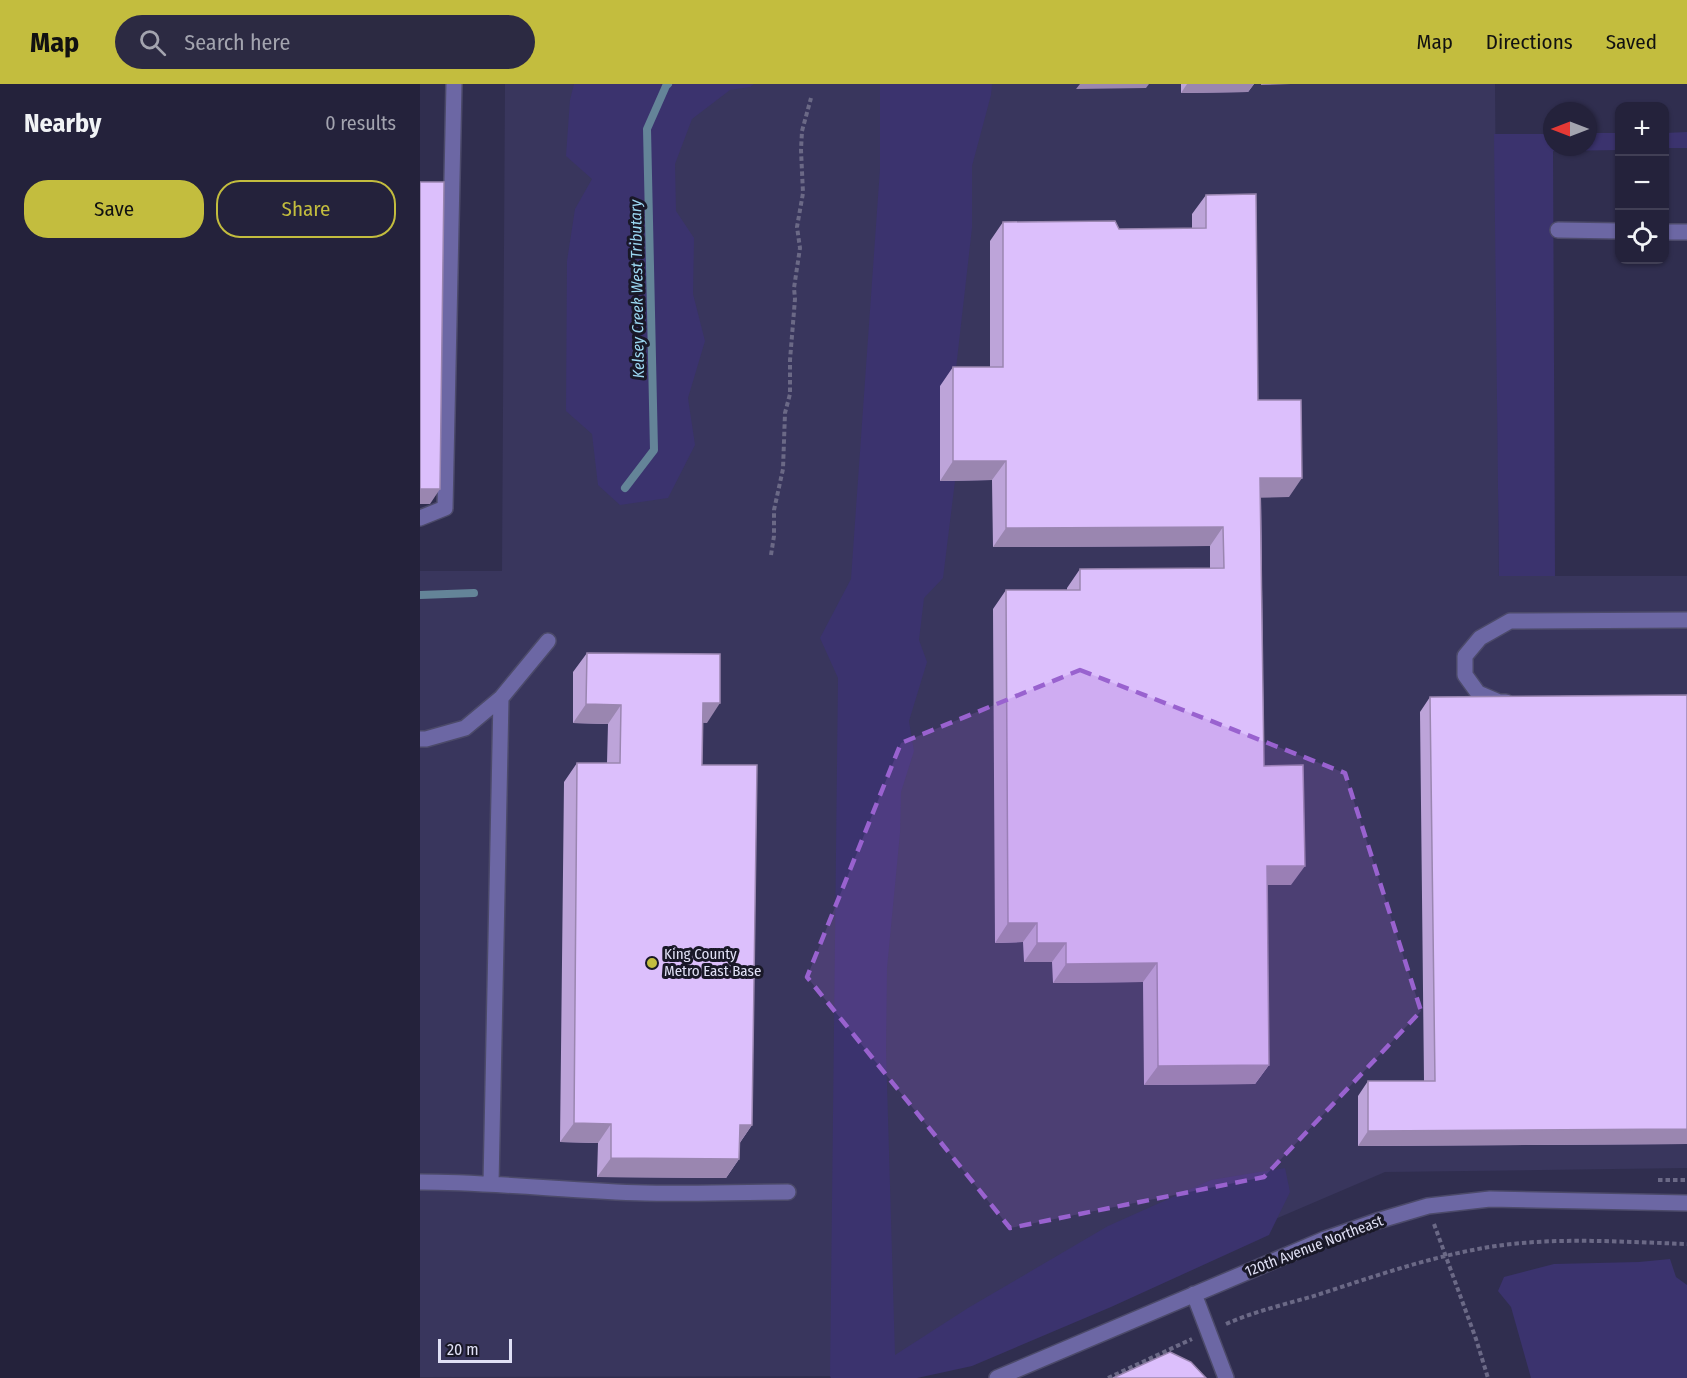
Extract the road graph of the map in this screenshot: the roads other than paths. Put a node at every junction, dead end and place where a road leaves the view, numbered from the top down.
1 (454, 84) edge
2 (1558, 230) dead end
3 (1615, 231) edge
4 (1669, 232) edge
5 (1687, 232) edge
6 (420, 518) edge
7 (1687, 620) edge
8 (548, 641) dead end
9 (501, 698) junction
10 (1522, 702) edge
11 (420, 739) edge
12 (420, 1182) edge
13 (491, 1184) junction
14 (788, 1192) dead end
15 (1687, 1203) edge
16 (1194, 1294) junction
17 (997, 1378) edge
18 (1226, 1378) edge

1 - 6 street
2 - 3 street
4 - 5 street
7 - 10 street
8 - 9 street
9 - 11 street
9 - 13 street
12 - 13 street
13 - 14 street
15 - 16 street, 120th Avenue Northeast
16 - 17 street, 120th Avenue Northeast
16 - 18 street

